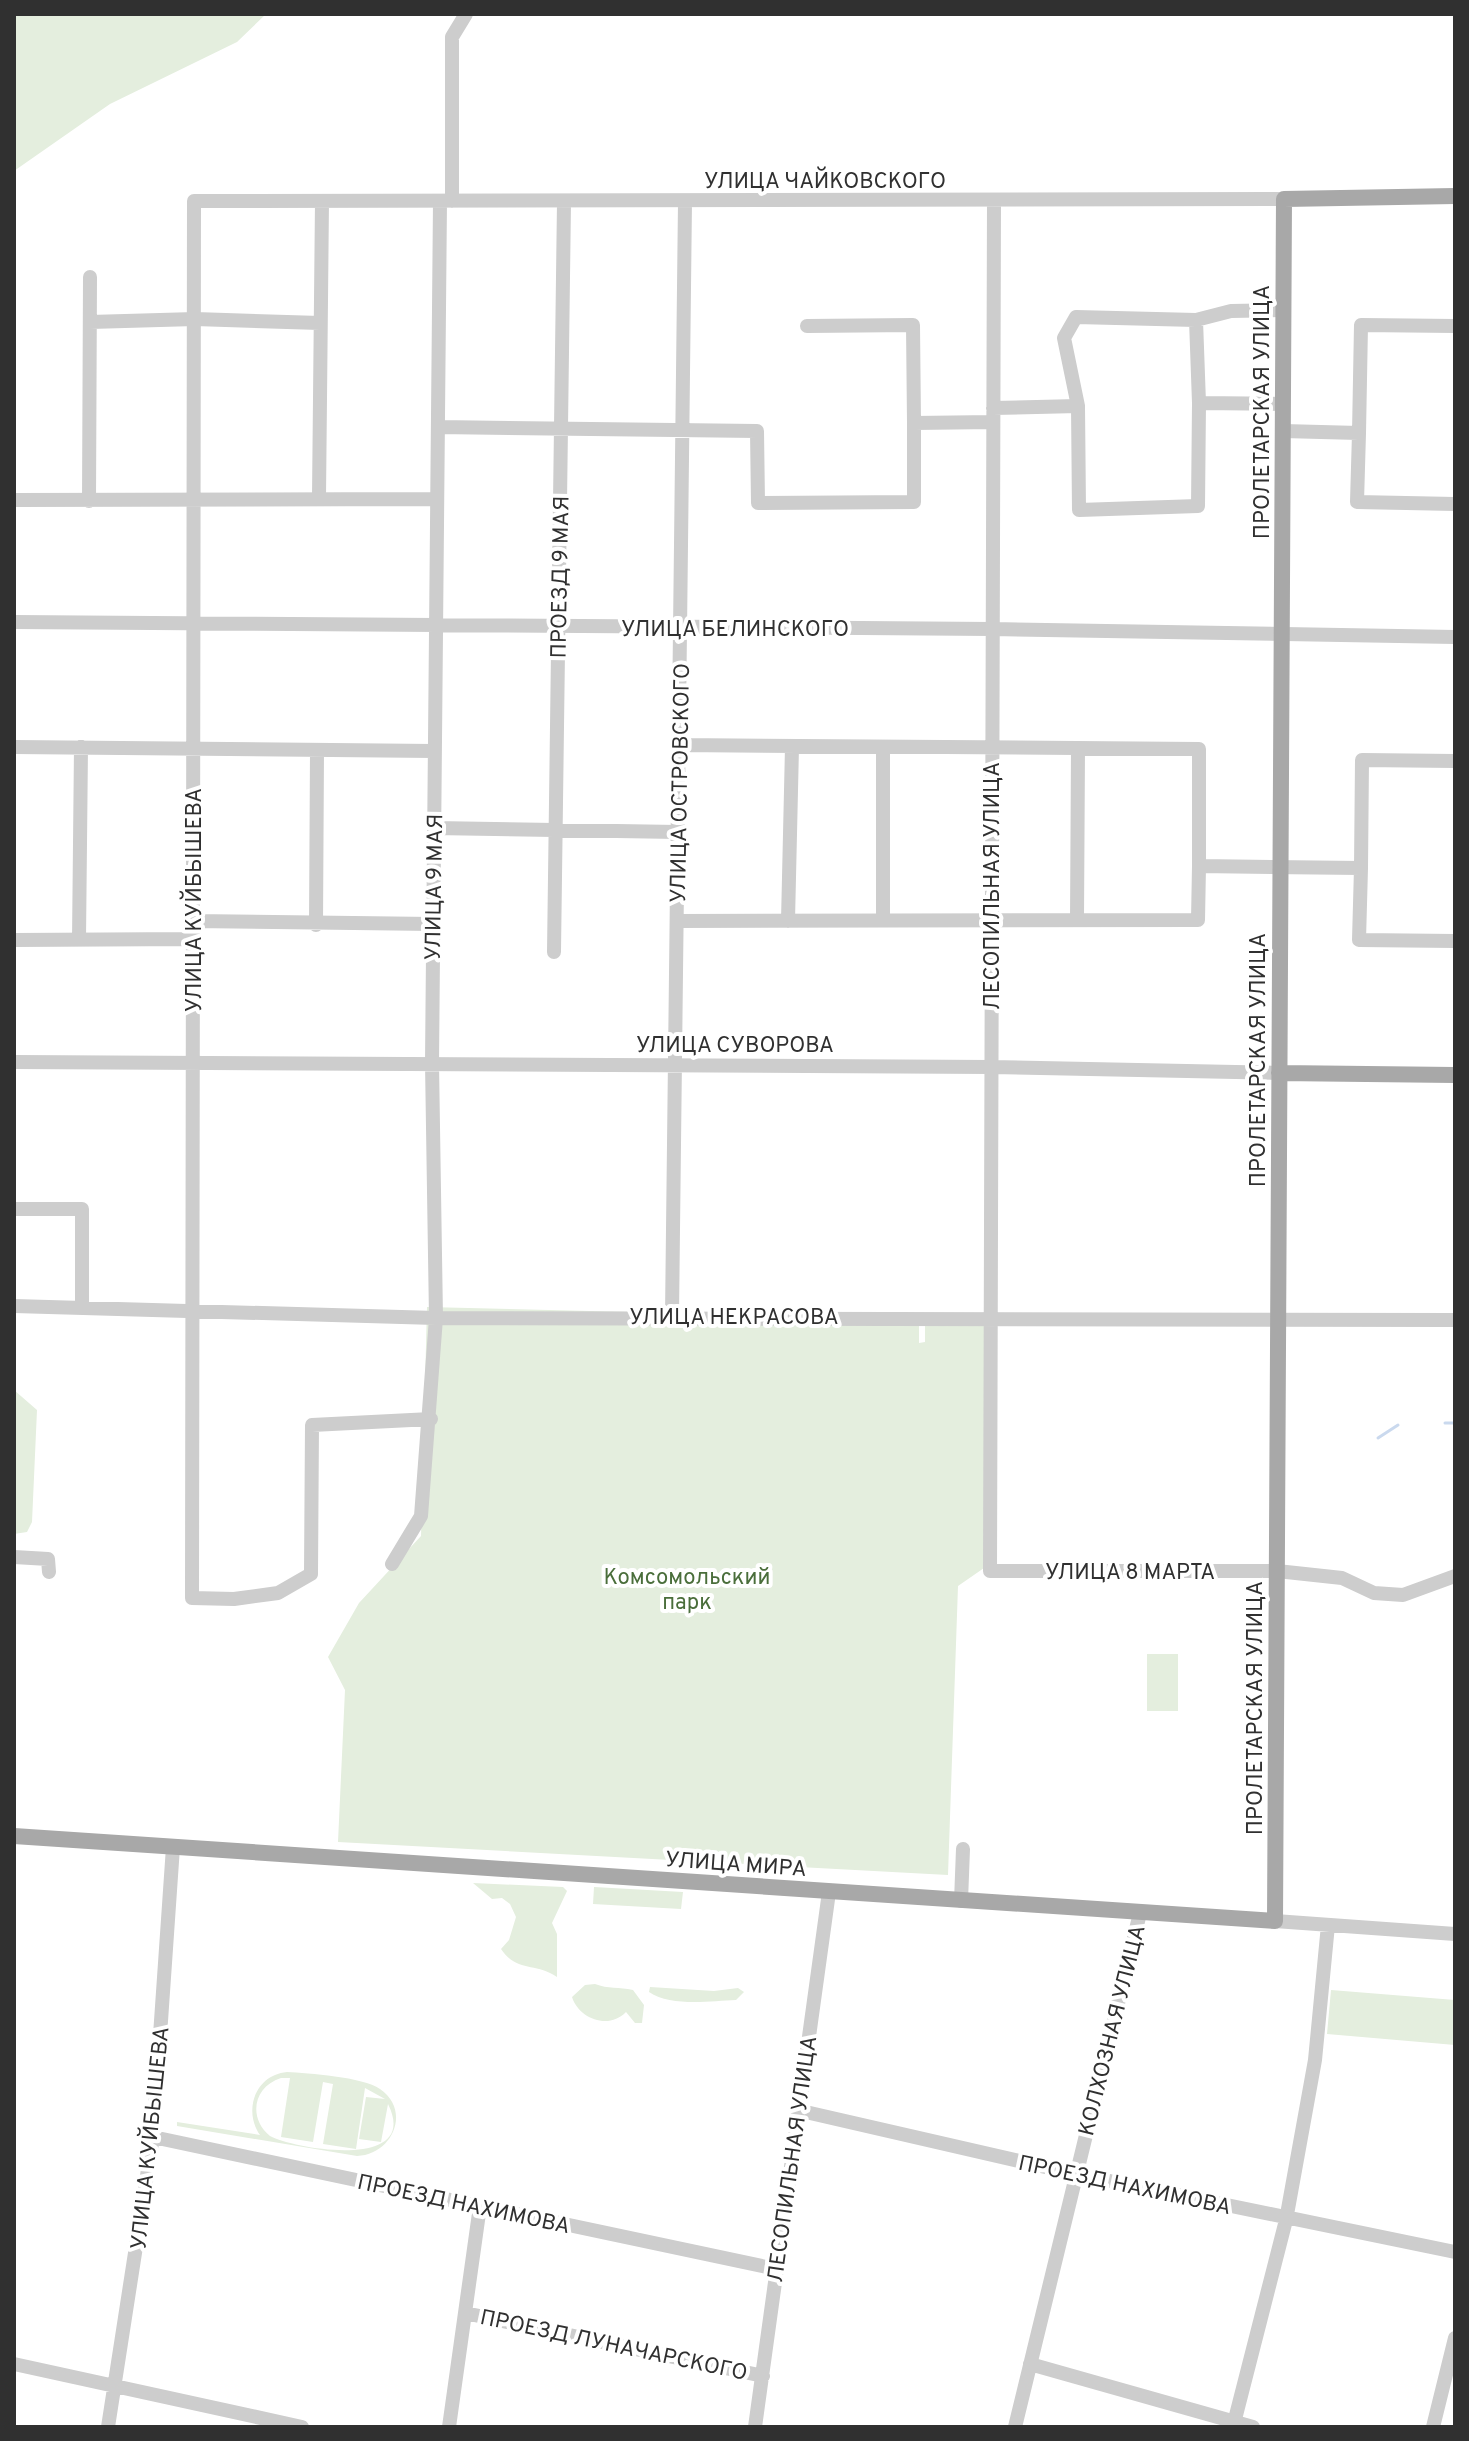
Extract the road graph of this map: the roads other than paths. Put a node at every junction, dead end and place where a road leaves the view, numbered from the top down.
1 (466, 14) edge
2 (1455, 196) edge
3 (1284, 199) junction
4 (194, 201) joint
5 (322, 201) junction
6 (446, 201) junction
7 (994, 201) junction
8 (564, 202) junction
9 (685, 202) junction
10 (90, 277) dead end
11 (1284, 310) junction
12 (195, 319) junction
13 (1196, 320) junction
14 (90, 322) junction
15 (320, 323) junction
16 (807, 326) dead end
17 (1455, 326) edge
18 (1199, 403) junction
19 (1283, 404) junction
20 (1078, 406) junction
21 (993, 415) junction
22 (914, 423) junction
23 (438, 427) junction
24 (561, 428) junction
25 (684, 431) junction
26 (1283, 431) junction
27 (1359, 433) junction
28 (319, 497) junction
29 (195, 499) junction
30 (437, 499) junction
31 (14, 500) edge
32 (89, 501) junction
33 (1455, 504) edge
34 (14, 622) edge
35 (194, 623) junction
36 (436, 624) junction
37 (558, 627) junction
38 (681, 628) junction
39 (992, 629) junction
40 (1282, 634) junction
41 (1455, 637) edge
42 (679, 745) junction
43 (14, 747) edge
44 (81, 747) junction
45 (194, 747) junction
46 (792, 747) junction
47 (883, 748) junction
48 (992, 749) junction
49 (1078, 749) junction
50 (317, 751) junction
51 (434, 751) junction
52 (1455, 761) edge
53 (434, 828) junction
54 (556, 831) junction
55 (678, 832) junction
56 (1199, 866) junction
57 (1288, 866) junction
58 (1361, 868) junction
59 (883, 920) junction
60 (991, 920) junction
61 (1077, 920) junction
62 (193, 921) junction
63 (677, 921) junction
64 (788, 921) junction
65 (433, 924) junction
66 (316, 925) junction
67 (193, 939) junction
68 (14, 940) edge
69 (79, 940) junction
70 (1455, 941) edge
71 (554, 952) dead end
72 (14, 1062) edge
73 (193, 1063) junction
74 (432, 1063) junction
75 (675, 1066) junction
76 (991, 1067) junction
77 (1279, 1073) junction
78 (1455, 1075) edge
79 (14, 1209) edge
80 (14, 1306) edge
81 (82, 1308) junction
82 (192, 1312) junction
83 (672, 1316) junction
84 (990, 1317) junction
85 (436, 1318) junction
86 (1278, 1319) junction
87 (1455, 1320) edge
88 (431, 1419) junction
89 (14, 1557) edge
90 (392, 1564) dead end
91 (990, 1571) joint
92 (1277, 1571) junction
93 (49, 1572) dead end
94 (1455, 1576) edge
95 (14, 1836) edge
96 (173, 1847) junction
97 (963, 1849) dead end
98 (829, 1892) junction
99 (961, 1901) junction
100 (1140, 1913) junction
101 (1275, 1921) junction
102 (1328, 1925) junction
103 (1455, 1934) edge
104 (797, 2110) junction
105 (153, 2137) junction
106 (1076, 2174) junction
107 (480, 2206) junction
108 (1286, 2220) junction
109 (1455, 2252) edge
110 (776, 2269) junction
111 (465, 2313) junction
112 (1455, 2338) edge
113 (14, 2364) edge
114 (1030, 2364) junction
115 (763, 2376) junction
116 (117, 2386) junction
117 (1233, 2424) edge
118 (108, 2427) edge
119 (302, 2427) edge
120 (449, 2427) edge
121 (755, 2427) edge
122 (1015, 2427) edge
123 (1253, 2427) edge
124 (1433, 2427) edge

1 - 6 street, УЛИЦА 9 МАЯ
2 - 3 main road, УЛИЦА ЧАЙКОВСКОГО
3 - 7 street, УЛИЦА ЧАЙКОВСКОГО
3 - 11 main road, ПРОЛЕТАРСКАЯ УЛИЦА
4 - 5 street, УЛИЦА ЧАЙКОВСКОГО
4 - 12 street, УЛИЦА КУЙБЫШЕВА
5 - 6 street, УЛИЦА ЧАЙКОВСКОГО
5 - 15 street
6 - 8 street, УЛИЦА ЧАЙКОВСКОГО
6 - 23 street, УЛИЦА 9 МАЯ
7 - 9 street, УЛИЦА ЧАЙКОВСКОГО
7 - 21 street, ЛЕСОПИЛЬНАЯ УЛИЦА
8 - 9 street, УЛИЦА ЧАЙКОВСКОГО
8 - 24 street, ПРОЕЗД 9 МАЯ
9 - 25 street, УЛИЦА ОСТРОВСКОГО
10 - 14 street
11 - 13 street
11 - 19 main road, ПРОЛЕТАРСКАЯ УЛИЦА
12 - 14 street
12 - 15 street
12 - 29 street, УЛИЦА КУЙБЫШЕВА
13 - 18 street
13 - 20 street
14 - 32 street
15 - 28 street
16 - 22 street
17 - 27 street
18 - 19 street
18 - 20 street
19 - 26 main road, ПРОЛЕТАРСКАЯ УЛИЦА
20 - 21 street
21 - 22 street
21 - 39 street, ЛЕСОПИЛЬНАЯ УЛИЦА
22 - 25 street
23 - 24 street
23 - 30 street, УЛИЦА 9 МАЯ
24 - 25 street
24 - 37 street, ПРОЕЗД 9 МАЯ
25 - 38 street, УЛИЦА ОСТРОВСКОГО
26 - 27 street
26 - 40 main road, ПРОЛЕТАРСКАЯ УЛИЦА
27 - 33 street
28 - 29 street
28 - 30 street
29 - 32 street
29 - 35 street, УЛИЦА КУЙБЫШЕВА
30 - 36 street, УЛИЦА 9 МАЯ
31 - 32 street
34 - 35 street, УЛИЦА БЕЛИНСКОГО
35 - 36 street, УЛИЦА БЕЛИНСКОГО
35 - 45 street, УЛИЦА КУЙБЫШЕВА
36 - 37 street, УЛИЦА БЕЛИНСКОГО
36 - 51 street, УЛИЦА 9 МАЯ
37 - 38 street, УЛИЦА БЕЛИНСКОГО
37 - 54 street, ПРОЕЗД 9 МАЯ
38 - 39 street, УЛИЦА БЕЛИНСКОГО
38 - 42 street, УЛИЦА ОСТРОВСКОГО
39 - 40 street, УЛИЦА БЕЛИНСКОГО
39 - 48 street, ЛЕСОПИЛЬНАЯ УЛИЦА
40 - 41 street, УЛИЦА БЕЛИНСКОГО
40 - 57 main road, ПРОЛЕТАРСКАЯ УЛИЦА
42 - 46 street
42 - 55 street, УЛИЦА ОСТРОВСКОГО
43 - 44 street
44 - 45 street
44 - 69 street
45 - 50 street
45 - 62 street, УЛИЦА КУЙБЫШЕВА
46 - 47 street
46 - 64 street
47 - 48 street
47 - 59 street
48 - 49 street
48 - 60 street, ЛЕСОПИЛЬНАЯ УЛИЦА
49 - 56 street
49 - 61 street
50 - 51 street
50 - 66 street
51 - 53 street, УЛИЦА 9 МАЯ
52 - 58 street
53 - 54 street
53 - 65 street, УЛИЦА 9 МАЯ
54 - 55 street
54 - 71 street, ПРОЕЗД 9 МАЯ
55 - 63 street, УЛИЦА ОСТРОВСКОГО
56 - 57 street
56 - 61 street
57 - 58 street
57 - 77 main road, ПРОЛЕТАРСКАЯ УЛИЦА
58 - 70 street
59 - 60 street
59 - 64 street
60 - 61 street
60 - 76 street, ЛЕСОПИЛЬНАЯ УЛИЦА
62 - 66 street
62 - 67 street, УЛИЦА КУЙБЫШЕВА
63 - 64 street
63 - 75 street, УЛИЦА ОСТРОВСКОГО
65 - 66 street
65 - 74 street, УЛИЦА 9 МАЯ
67 - 69 street
67 - 73 street, УЛИЦА КУЙБЫШЕВА
68 - 69 street
72 - 73 street, УЛИЦА СУВОРОВА
73 - 74 street, УЛИЦА СУВОРОВА
73 - 82 street, УЛИЦА КУЙБЫШЕВА
74 - 75 street, УЛИЦА СУВОРОВА
74 - 85 street, УЛИЦА 9 МАЯ
75 - 76 street, УЛИЦА СУВОРОВА
75 - 83 street, УЛИЦА ОСТРОВСКОГО
76 - 77 street, УЛИЦА СУВОРОВА
76 - 84 street, ЛЕСОПИЛЬНАЯ УЛИЦА
77 - 78 main road, УЛИЦА СУВОРОВА
77 - 86 main road, ПРОЛЕТАРСКАЯ УЛИЦА
79 - 81 street
80 - 81 street, УЛИЦА НЕКРАСОВА
81 - 82 street, УЛИЦА НЕКРАСОВА
82 - 85 street, УЛИЦА НЕКРАСОВА
82 - 88 street, УЛИЦА КУЙБЫШЕВА
83 - 84 street, УЛИЦА НЕКРАСОВА
83 - 85 street, УЛИЦА НЕКРАСОВА
84 - 86 street, УЛИЦА НЕКРАСОВА
84 - 91 street, ЛЕСОПИЛЬНАЯ УЛИЦА
85 - 88 street, УЛИЦА 9 МАЯ
86 - 87 street, УЛИЦА НЕКРАСОВА
86 - 92 main road, ПРОЛЕТАРСКАЯ УЛИЦА
88 - 90 street, УЛИЦА 9 МАЯ
89 - 93 street
91 - 92 street, УЛИЦА 8 МАРТА
92 - 94 street, УЛИЦА 8 МАРТА
92 - 101 main road, ПРОЛЕТАРСКАЯ УЛИЦА
95 - 96 main road, УЛИЦА МИРА
96 - 98 main road, УЛИЦА МИРА
96 - 105 street, УЛИЦА КУЙБЫШЕВА
97 - 99 street
98 - 99 main road, УЛИЦА МИРА
98 - 104 street, ЛЕСОПИЛЬНАЯ УЛИЦА
99 - 100 main road, УЛИЦА МИРА
100 - 101 main road, УЛИЦА МИРА
100 - 106 street, КОЛХОЗНАЯ УЛИЦА
101 - 102 street, УЛИЦА МИРА
102 - 103 street, УЛИЦА МИРА
102 - 108 street
104 - 106 street, ПРОЕЗД НАХИМОВА
104 - 110 street, ЛЕСОПИЛЬНАЯ УЛИЦА
105 - 107 street, ПРОЕЗД НАХИМОВА
105 - 116 street, УЛИЦА КУЙБЫШЕВА
106 - 108 street, ПРОЕЗД НАХИМОВА
106 - 114 street, КОЛХОЗНАЯ УЛИЦА
107 - 110 street, ПРОЕЗД НАХИМОВА
107 - 111 street
108 - 109 street, ПРОЕЗД НАХИМОВА
108 - 117 street
110 - 115 street, ЛЕСОПИЛЬНАЯ УЛИЦА
111 - 115 street, ПРОЕЗД ЛУНАЧАРСКОГО
111 - 120 street
112 - 124 street
113 - 116 street
114 - 117 street
114 - 122 street, КОЛХОЗНАЯ УЛИЦА
115 - 121 street, ЛЕСОПИЛЬНАЯ УЛИЦА
116 - 118 street, УЛИЦА КУЙБЫШЕВА
116 - 119 street
117 - 123 street

